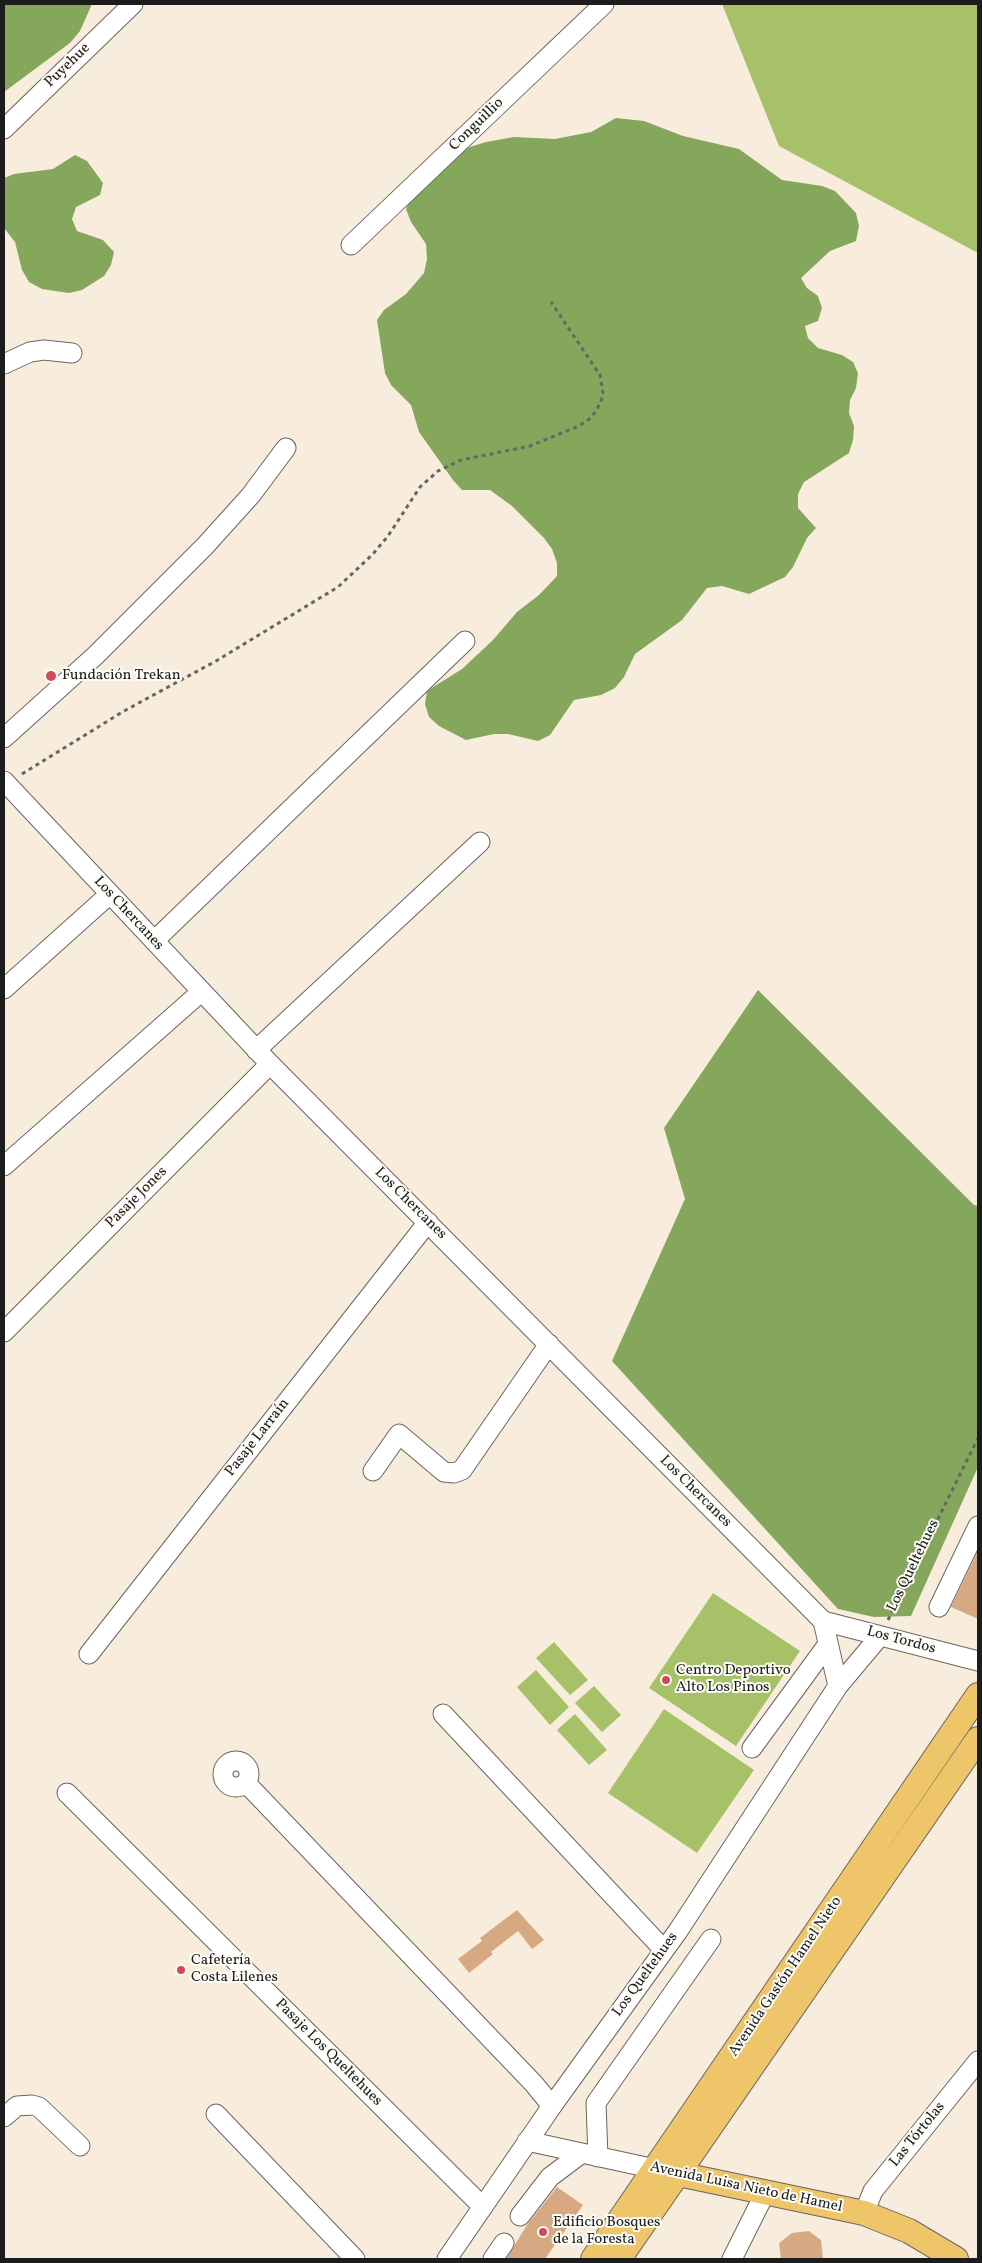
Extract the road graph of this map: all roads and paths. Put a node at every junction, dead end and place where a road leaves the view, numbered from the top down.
1 (133, 4) edge
2 (604, 4) edge
3 (4, 129) edge
4 (351, 246) dead end
5 (551, 302) dead end
6 (72, 353) dead end
7 (4, 364) edge
8 (286, 448) dead end
9 (465, 640) dead end
10 (4, 738) edge
11 (5, 782) edge
12 (480, 842) dead end
13 (110, 894) junction
14 (154, 941) junction
15 (4, 989) edge
16 (202, 992) junction
17 (256, 1050) junction
18 (270, 1064) junction
19 (4, 1166) edge
20 (428, 1222) junction
21 (4, 1332) edge
22 (549, 1344) junction
23 (978, 1438) edge
24 (373, 1471) dead end
25 (978, 1526) edge
26 (940, 1607) dead end
27 (823, 1621) junction
28 (880, 1636) junction
29 (828, 1644) junction
30 (89, 1654) dead end
31 (978, 1661) edge
32 (838, 1686) junction
33 (978, 1695) edge
34 (442, 1714) dead end
35 (978, 1738) edge
36 (752, 1748) dead end
37 (246, 1783) dead end
38 (67, 1793) dead end
39 (710, 1938) dead end
40 (664, 1950) junction
41 (978, 2062) edge
42 (552, 2106) junction
43 (216, 2114) dead end
44 (4, 2117) edge
45 (527, 2141) junction
46 (80, 2146) dead end
47 (590, 2155) junction
48 (655, 2169) junction
49 (678, 2174) junction
50 (766, 2191) junction
51 (483, 2206) junction
52 (864, 2213) junction
53 (520, 2216) dead end
54 (504, 2243) dead end
55 (950, 2258) edge
56 (355, 2259) edge
57 (447, 2259) edge
58 (494, 2259) edge
59 (593, 2259) edge
60 (619, 2259) edge
61 (732, 2259) edge

1 - 3 street, Puyehue
2 - 4 street, Conguillio
5 - 11 path
6 - 7 street
8 - 10 street
9 - 14 street
11 - 13 street, Los Chercanes
12 - 17 street
13 - 14 street, Los Chercanes
13 - 15 street
14 - 16 street, Los Chercanes
16 - 17 street, Los Chercanes
16 - 19 street
17 - 18 street, Los Chercanes
18 - 20 street, Los Chercanes
18 - 21 street, Pasaje Jones
20 - 22 street, Los Chercanes
20 - 30 street, Pasaje Larraín
22 - 24 street
22 - 27 street, Los Chercanes
23 - 28 path, Los Queltehues
25 - 26 street
27 - 28 street, Los Tordos
27 - 29 street
28 - 31 street, Los Tordos
28 - 32 street, Los Queltehues
29 - 32 street
29 - 36 street
32 - 40 street, Los Queltehues
33 - 48 main road, Avenida Gastón Hamel Nieto
34 - 40 street
35 - 49 main road, Avenida Gastón Hamel Nieto
37 - 42 street
38 - 51 street, Pasaje Los Queltehues
39 - 47 street
40 - 42 street, Los Queltehues
41 - 52 street, Las Tórtolas
42 - 45 street, Los Queltehues
43 - 56 street
44 - 46 street
45 - 47 street, Avenida Luisa Nieto de Hamel
45 - 51 street, Los Queltehues
47 - 48 street, Avenida Luisa Nieto de Hamel
47 - 53 street
48 - 49 main road, Avenida Luisa Nieto de Hamel
48 - 59 main road, Avenida Gastón Hamel Nieto
49 - 50 main road, Avenida Luisa Nieto de Hamel
49 - 60 main road, Avenida Gastón Hamel Nieto
50 - 52 main road, Avenida Luisa Nieto de Hamel
50 - 61 street
51 - 57 street, Los Queltehues
52 - 55 main road, Avenida Luisa Nieto de Hamel
54 - 58 street

